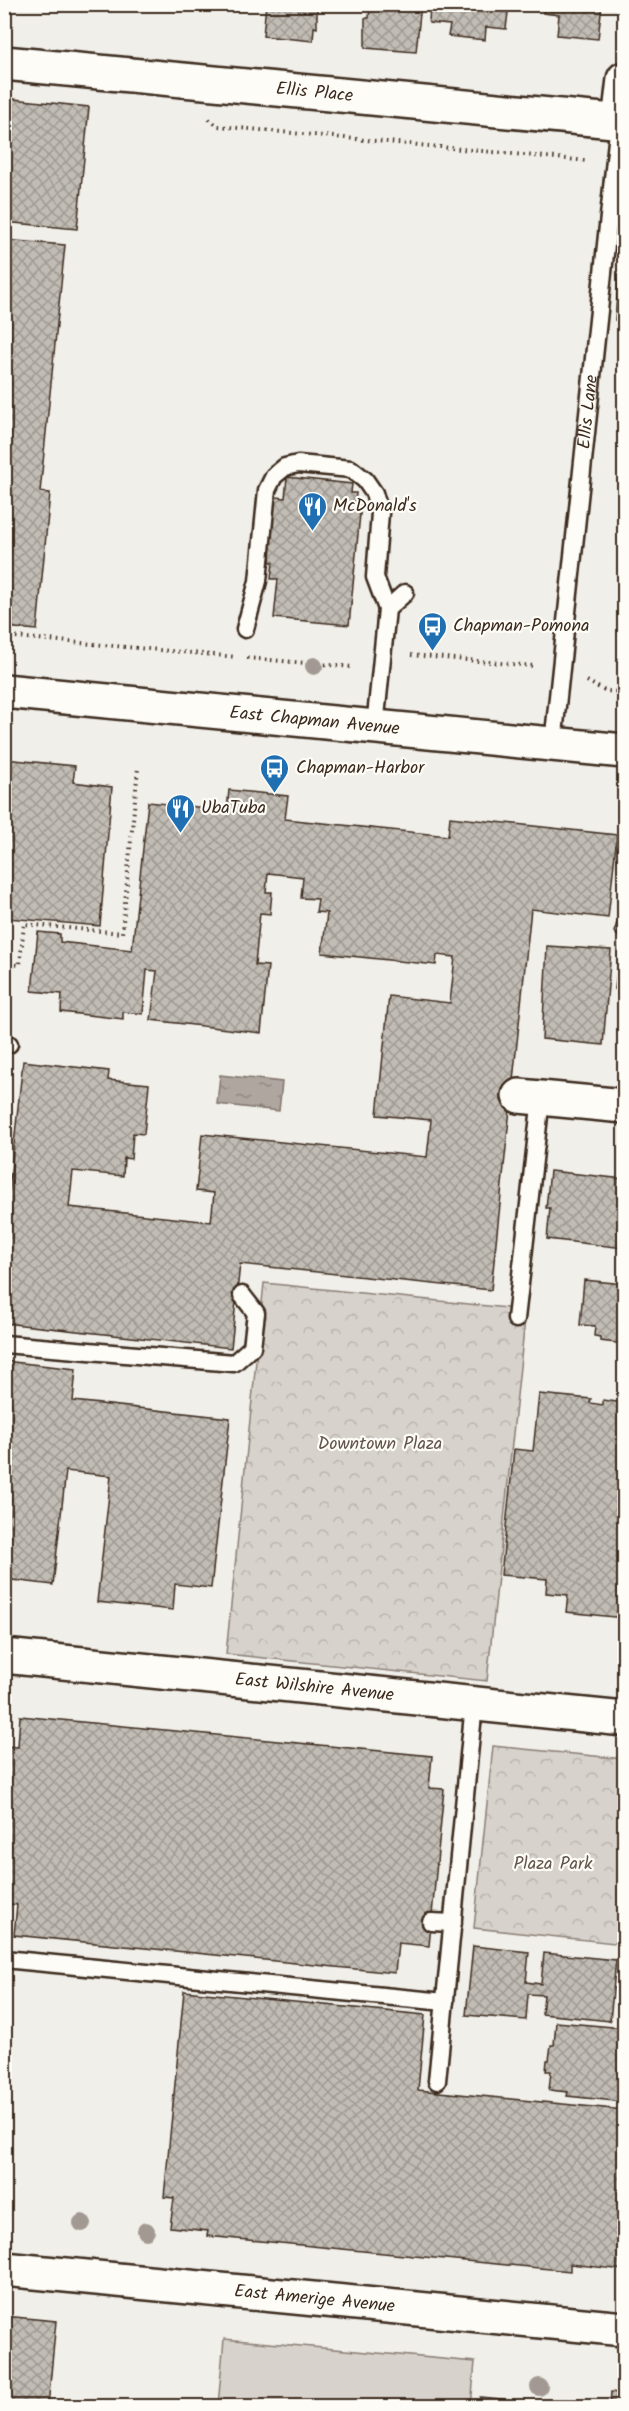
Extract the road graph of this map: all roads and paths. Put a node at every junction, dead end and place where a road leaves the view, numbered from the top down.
1 (4, 63) edge
2 (624, 79) edge
3 (206, 117) dead end
4 (622, 122) edge
5 (615, 163) junction
6 (405, 593) dead end
7 (387, 609) junction
8 (245, 629) dead end
9 (4, 636) edge
10 (381, 662) junction
11 (562, 668) junction
12 (4, 691) edge
13 (624, 692) edge
14 (375, 727) junction
15 (553, 744) junction
16 (624, 751) edge
17 (138, 768) dead end
18 (4, 963) edge
19 (530, 1097) joint
20 (624, 1106) edge
21 (242, 1295) dead end
22 (516, 1319) dead end
23 (4, 1344) edge
24 (4, 1656) edge
25 (474, 1704) junction
26 (624, 1719) edge
27 (431, 1922) dead end
28 (453, 1923) junction
29 (4, 1959) edge
30 (445, 2002) junction
31 (437, 2081) dead end
32 (4, 2269) edge
33 (624, 2329) edge

1 - 4 street, Ellis Place
2 - 4 street, Ellis Lane
3 - 5 path
4 - 5 lane, Ellis Lane
5 - 11 lane, Ellis Lane
6 - 7 lane
7 - 8 lane
7 - 10 lane
9 - 10 path
10 - 11 path
10 - 14 lane
11 - 13 path
11 - 15 lane, Ellis Lane
12 - 14 street, East Chapman Avenue
14 - 15 street, East Chapman Avenue
15 - 16 street, East Chapman Avenue
17 - 18 path
19 - 20 street
19 - 22 lane
21 - 23 lane
24 - 25 street, East Wilshire Avenue
25 - 26 street, East Wilshire Avenue
25 - 28 lane
27 - 28 lane
28 - 30 lane
29 - 30 lane
30 - 31 lane
32 - 33 street, East Amerige Avenue

